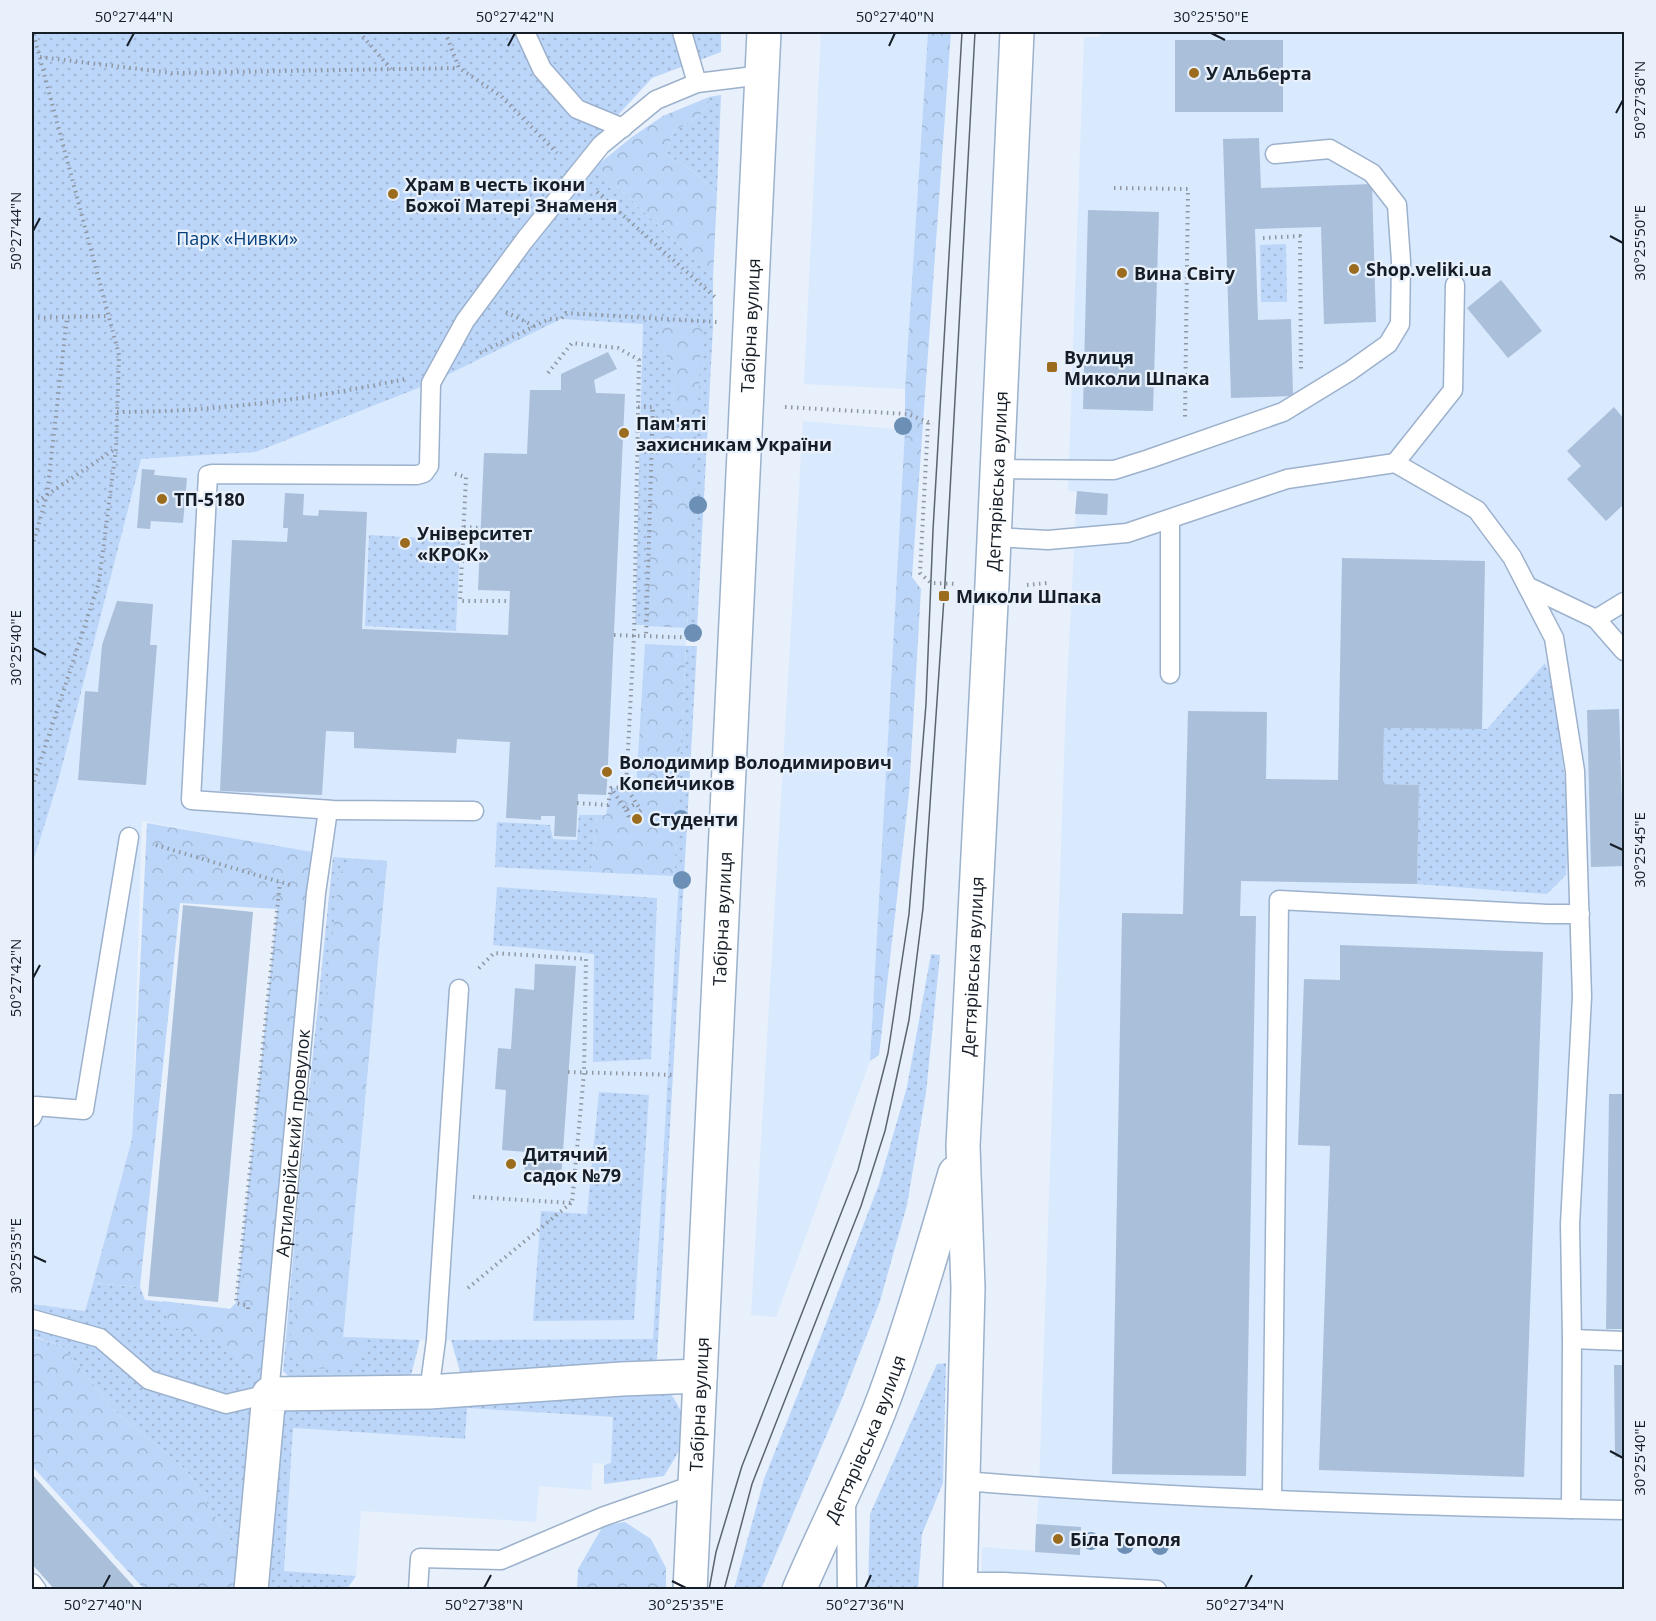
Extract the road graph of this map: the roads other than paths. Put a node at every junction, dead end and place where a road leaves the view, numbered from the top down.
1 (525, 32) edge
2 (682, 32) edge
3 (764, 32) edge
4 (1017, 32) edge
5 (762, 75) junction
6 (697, 83) junction
7 (623, 128) junction
8 (1275, 154) dead end
9 (1455, 285) dead end
10 (1395, 463) junction
11 (997, 469) junction
12 (1170, 519) junction
13 (994, 537) junction
14 (1527, 586) junction
15 (1624, 602) edge
16 (1596, 619) junction
17 (1624, 651) edge
18 (1170, 674) dead end
19 (328, 810) junction
20 (474, 811) dead end
21 (129, 837) road end
22 (1580, 914) junction
23 (459, 989) road end
24 (32, 1117) edge
25 (963, 1146) junction
26 (32, 1319) edge
27 (1572, 1339) junction
28 (1624, 1341) edge
29 (700, 1376) junction
30 (429, 1392) junction
31 (269, 1394) junction
32 (964, 1481) junction
33 (696, 1484) junction
34 (846, 1487) junction
35 (1272, 1499) junction
36 (1570, 1509) junction
37 (1624, 1510) edge
38 (32, 1583) edge
39 (960, 1586) edge
40 (37, 1590) edge
41 (251, 1590) edge
42 (418, 1590) edge
43 (690, 1590) edge
44 (799, 1590) edge
45 (847, 1590) edge
46 (1157, 1590) edge

1 - 7 lane
2 - 6 lane
3 - 5 street, Табірна вулиця
4 - 11 street, Дегтярівська вулиця
5 - 6 lane
5 - 29 street, Табірна вулиця
6 - 7 lane
7 - 19 lane
8 - 11 lane
9 - 10 lane
10 - 12 lane
10 - 14 lane
11 - 13 street, Дегтярівська вулиця
12 - 13 lane
12 - 18 lane
13 - 25 street, Дегтярівська вулиця
14 - 16 lane
14 - 22 lane
15 - 16 lane
16 - 17 lane
19 - 20 lane
19 - 31 lane, Артилерійський провулок
21 - 24 lane
22 - 27 lane
22 - 35 lane
23 - 30 lane
25 - 32 street, Дегтярівська вулиця
25 - 34 street, Дегтярівська вулиця
26 - 31 lane
27 - 28 lane
27 - 36 lane
29 - 30 street
29 - 33 street, Табірна вулиця
30 - 31 street
31 - 41 street, Артилерійський провулок
32 - 35 lane
32 - 39 street, Дегтярівська вулиця
33 - 42 lane
33 - 43 street, Табірна вулиця
34 - 44 street, Дегтярівська вулиця
34 - 45 lane
35 - 36 lane
36 - 37 lane
38 - 40 lane
39 - 46 lane

